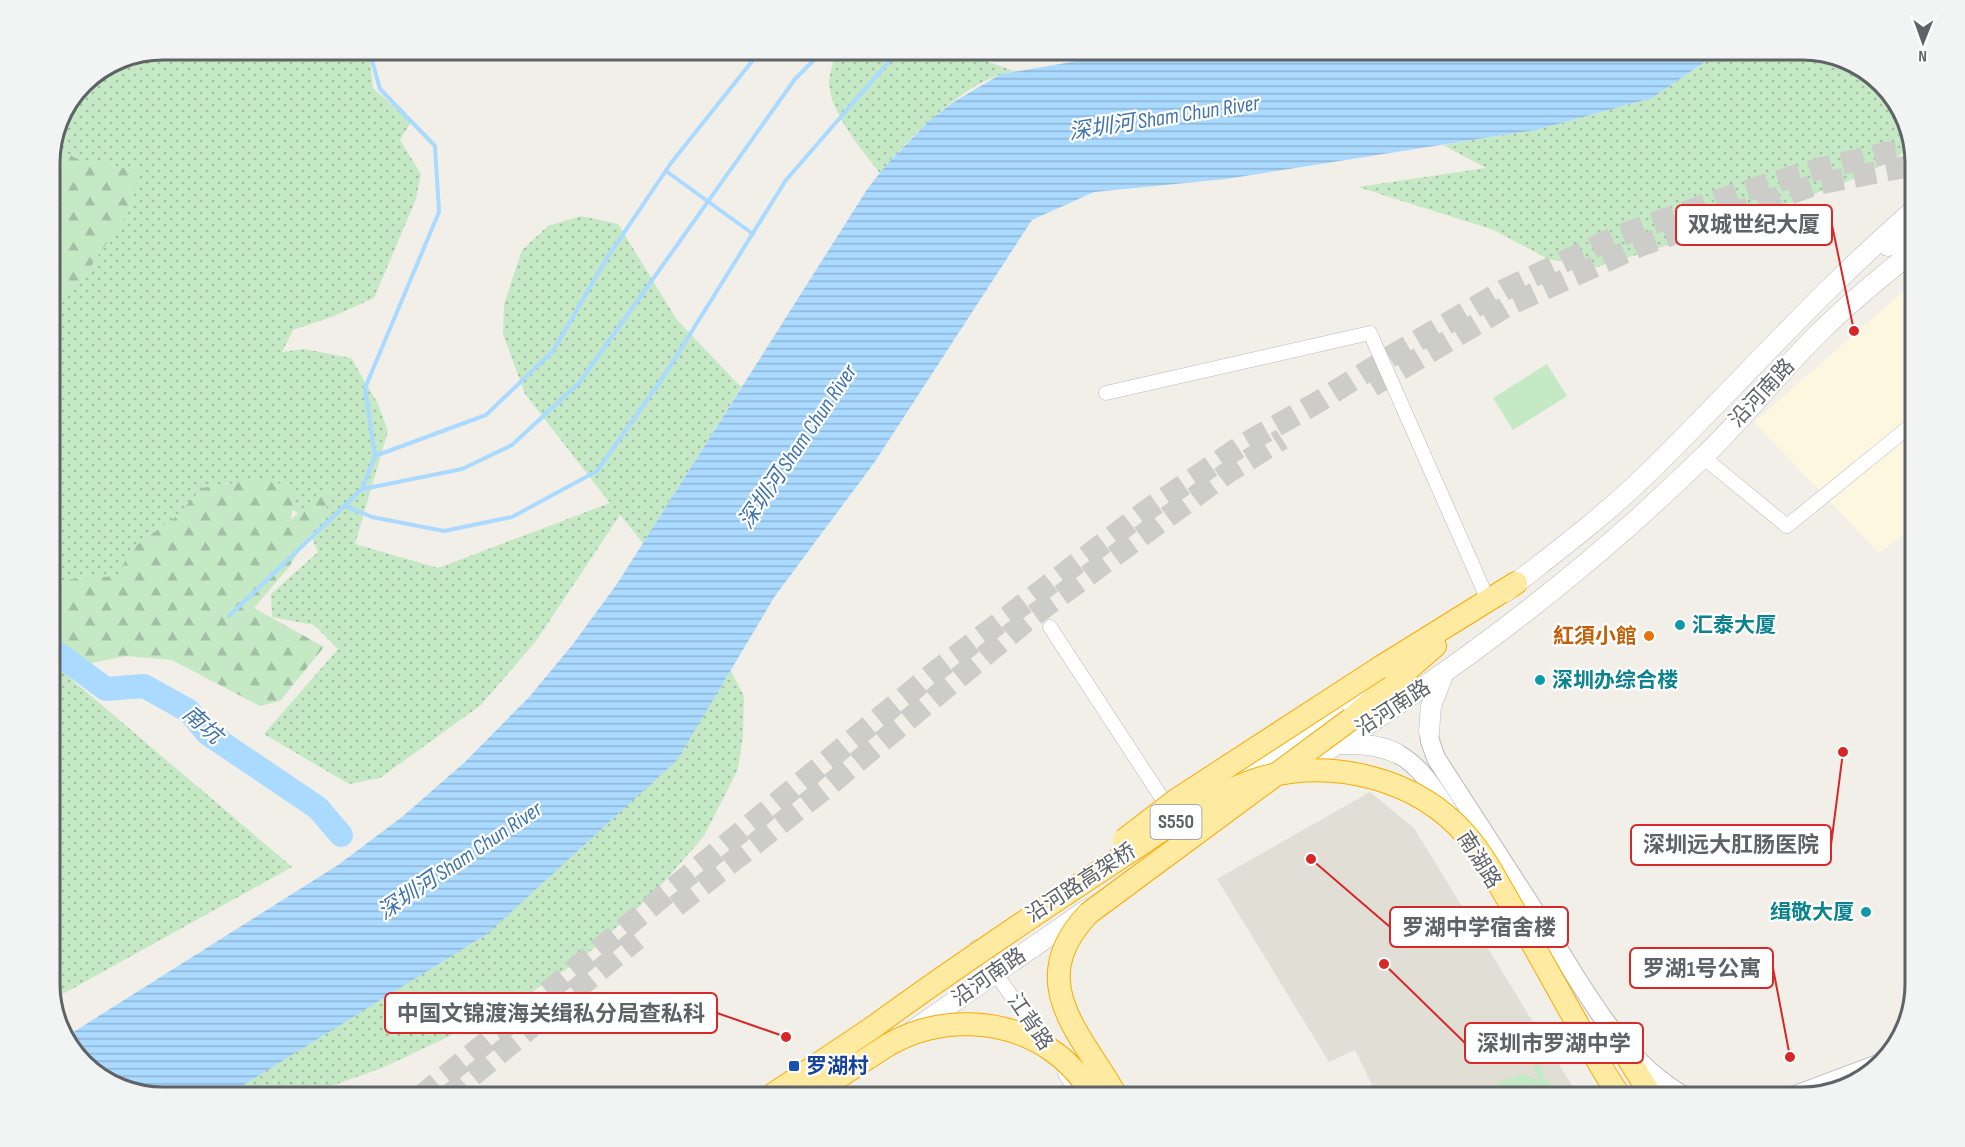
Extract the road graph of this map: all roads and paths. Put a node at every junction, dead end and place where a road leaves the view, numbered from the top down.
1 (1905, 218) edge
2 (1905, 235) edge
3 (1905, 260) edge
4 (1826, 292) junction
5 (1106, 393) dead end
6 (1905, 430) edge
7 (1703, 457) junction
8 (1516, 583) junction
9 (1488, 600) junction
10 (1050, 627) dead end
11 (1436, 645) junction
12 (1443, 675) junction
13 (1429, 732) joint
14 (1338, 744) junction
15 (1396, 753) joint
16 (1174, 816) junction
17 (1011, 929) junction
18 (977, 947) junction
19 (996, 972) junction
20 (1612, 1032) junction
21 (1852, 1074) edge
22 (1824, 1085) edge
23 (770, 1087) edge
24 (785, 1087) edge
25 (825, 1087) edge
26 (833, 1087) edge
27 (1074, 1087) edge
28 (1087, 1087) edge
29 (1110, 1087) edge
30 (1614, 1087) edge
31 (1621, 1087) edge
32 (1645, 1087) edge
33 (1668, 1087) edge

1 - 4 main road, 沿河南路
2 - 4 main road, 沿河南路
3 - 7 main road, 沿河南路
4 - 8 main road, 沿河南路
5 - 9 street
6 - 7 street
7 - 12 main road, 沿河南路
8 - 9 highway
8 - 11 main road, 沿河南路
9 - 17 highway, bridge
10 - 16 street
11 - 16 main road, 沿河南路
11 - 29 highway, bridge
12 - 13 main road
12 - 14 main road, 沿河南路
13 - 20 street, 南湖路
14 - 15 main road
14 - 19 main road, 沿河南路
15 - 31 street, 南湖路
16 - 18 main road, 沿河南路
17 - 24 highway, 沿河路高架桥 / S550, bridge
17 - 30 highway, 沿河路高架桥 / S550, bridge
18 - 19 street, 江背路
18 - 23 main road, 沿河南路
19 - 26 main road, 沿河南路
19 - 27 street, 江背路
20 - 32 highway
20 - 33 street, 南湖路
21 - 22 street
25 - 28 highway, bridge

